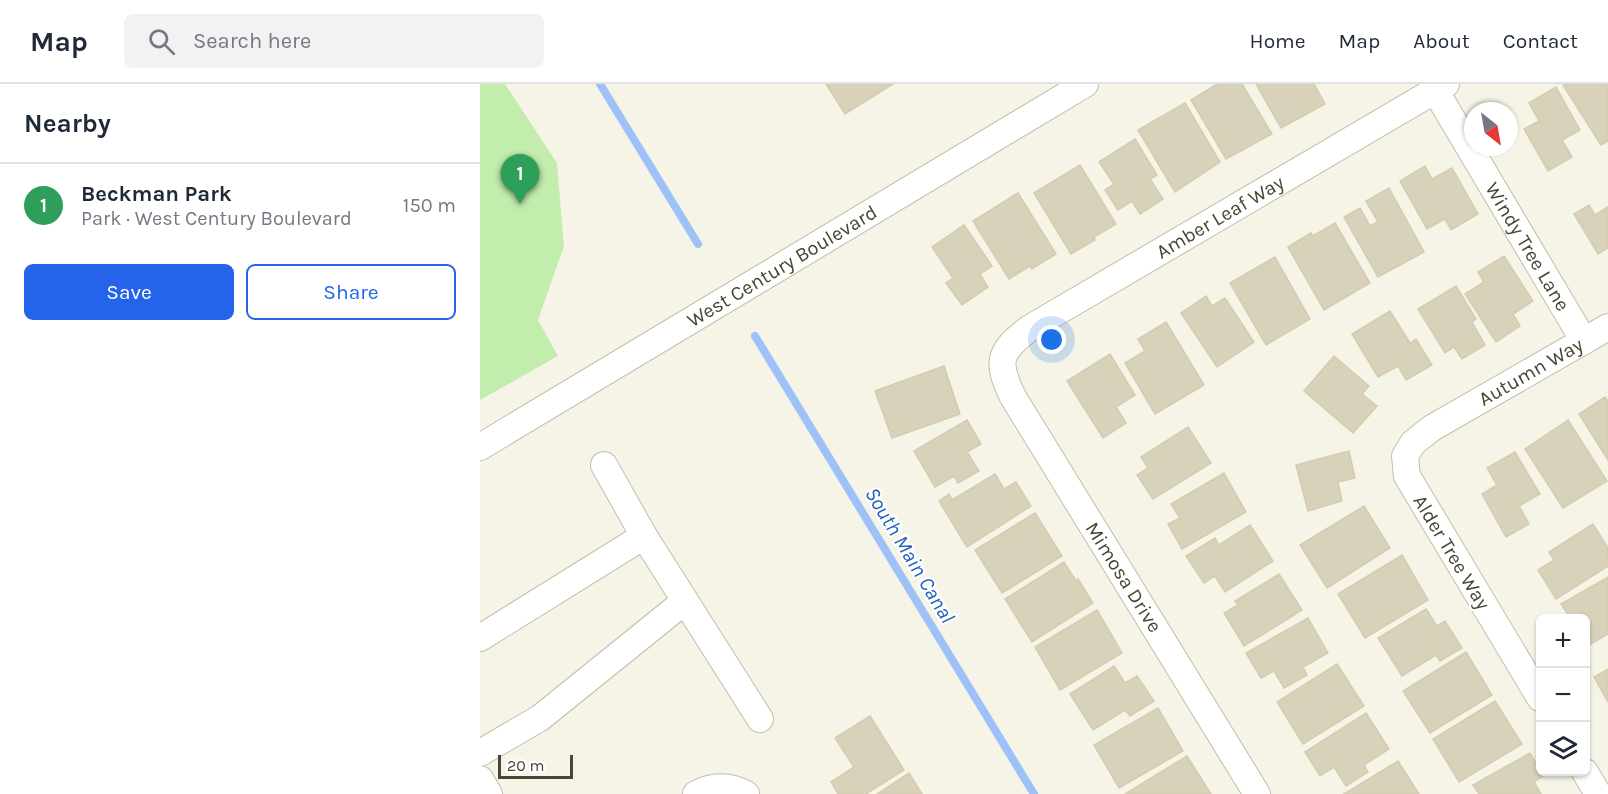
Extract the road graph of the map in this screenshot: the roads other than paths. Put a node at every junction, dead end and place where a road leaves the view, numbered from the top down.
1 (1085, 84) edge
2 (1440, 87) edge
3 (1608, 327) edge
4 (1584, 341) junction
5 (1003, 357) joint
6 (1453, 416) joint
7 (480, 447) edge
8 (604, 465) dead end
9 (644, 536) junction
10 (685, 601) junction
11 (480, 638) edge
12 (1536, 691) edge
13 (760, 719) dead end
14 (480, 753) edge
15 (1588, 776) edge
16 (480, 779) edge
17 (740, 790) edge
18 (489, 794) edge
19 (696, 794) edge
20 (1257, 794) edge
21 (1598, 794) edge

1 - 7 street, West Century Boulevard
2 - 4 street, Windy Tree Lane
2 - 5 street, Amber Leaf Way
3 - 4 street, Autumn Way
4 - 6 street, Autumn Way
5 - 20 street, Mimosa Drive
6 - 12 street, Alder Tree Way
8 - 9 street
9 - 10 street
9 - 11 street
10 - 13 street
10 - 14 street
15 - 21 street
16 - 18 street
17 - 19 street

